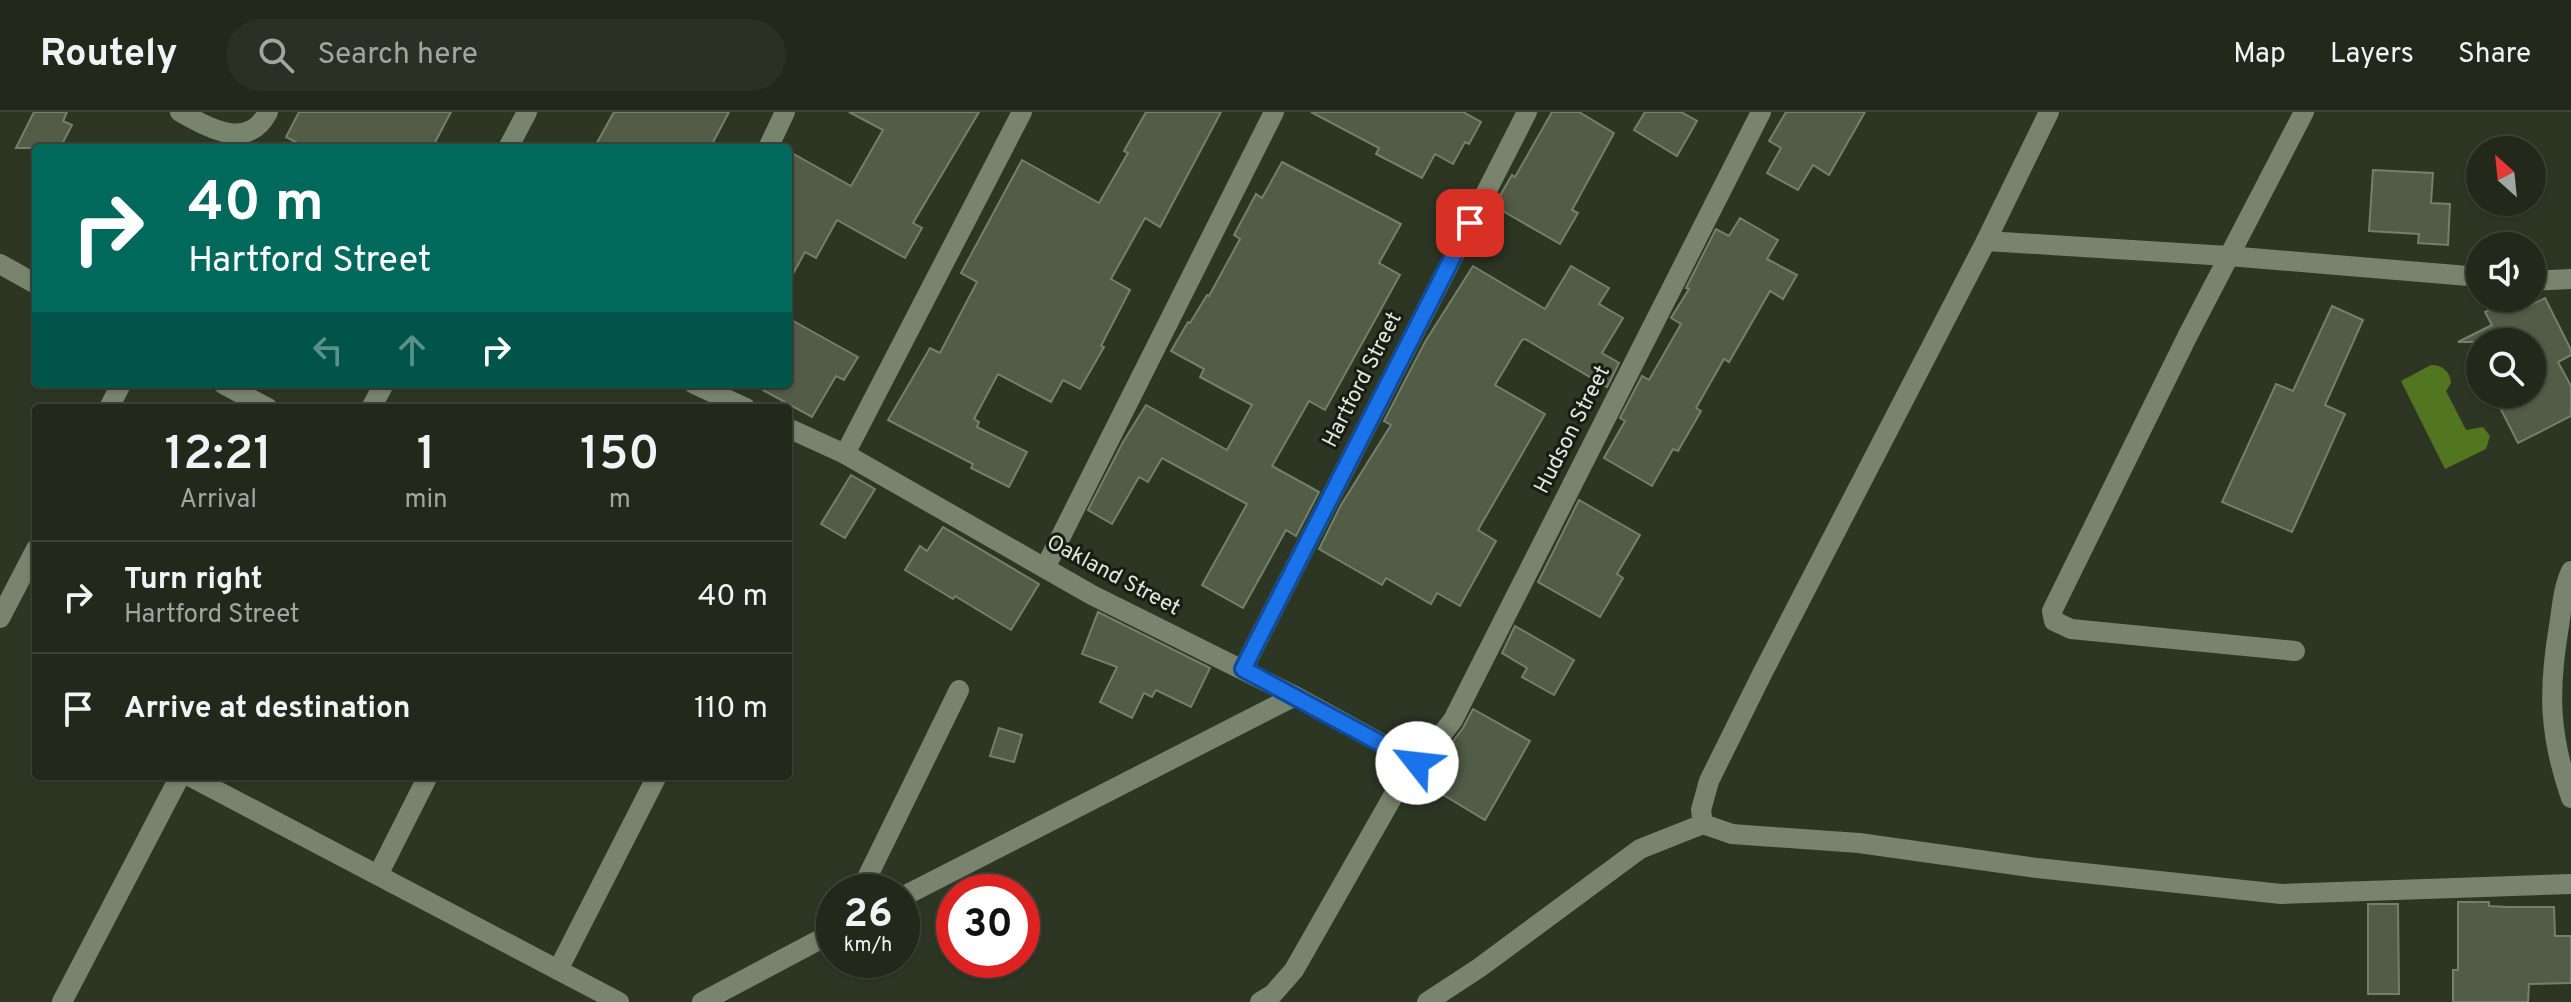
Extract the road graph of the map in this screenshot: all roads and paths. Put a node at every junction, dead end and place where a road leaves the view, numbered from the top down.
1 (180, 112) edge
2 (268, 112) edge
3 (527, 112) edge
4 (785, 112) edge
5 (1022, 112) edge
6 (1274, 112) edge
7 (1527, 112) edge
8 (1761, 112) edge
9 (2049, 112) edge
10 (2304, 112) edge
11 (510, 144) edge
12 (770, 144) edge
13 (1986, 241) junction
14 (2228, 256) junction
15 (0, 264) edge
16 (2466, 276) edge
17 (2571, 279) edge
18 (2546, 280) edge
19 (32, 282) edge
20 (230, 388) edge
21 (703, 388) edge
22 (260, 404) edge
23 (737, 404) edge
24 (792, 430) edge
25 (845, 454) junction
26 (32, 557) edge
27 (1045, 568) junction
28 (2571, 571) edge
29 (0, 618) edge
30 (2295, 651) dead end
31 (1243, 669) junction
32 (959, 690) dead end
33 (1295, 696) junction
34 (1417, 763) junction
35 (178, 780) edge
36 (197, 780) edge
37 (426, 780) edge
38 (655, 780) edge
39 (2571, 798) edge
40 (1703, 824) junction
41 (869, 874) edge
42 (378, 875) junction
43 (2571, 884) edge
44 (920, 888) edge
45 (816, 942) edge
46 (558, 970) junction
47 (1272, 999) edge
48 (62, 1002) edge
49 (619, 1002) edge
50 (702, 1002) edge
51 (1427, 1002) edge

1 - 2 street
3 - 11 street
4 - 12 street
5 - 25 street
6 - 27 street
7 - 31 street, Hartford Street
8 - 34 street, Hudson Street
9 - 13 street
10 - 14 street
13 - 14 street
13 - 40 street
14 - 16 street
14 - 30 street
15 - 19 street
17 - 18 street
20 - 22 street
21 - 23 street
24 - 25 street, Oakland Street
25 - 27 street, Oakland Street
26 - 29 street
27 - 31 street, Oakland Street
28 - 39 street
31 - 33 street, Oakland Street
32 - 41 street
33 - 34 street, Oakland Street
33 - 44 street
34 - 47 street, Hudson Street
35 - 48 street
36 - 42 street
37 - 42 street
38 - 46 street
40 - 43 street
40 - 51 street
42 - 46 street
45 - 50 street
46 - 49 street

